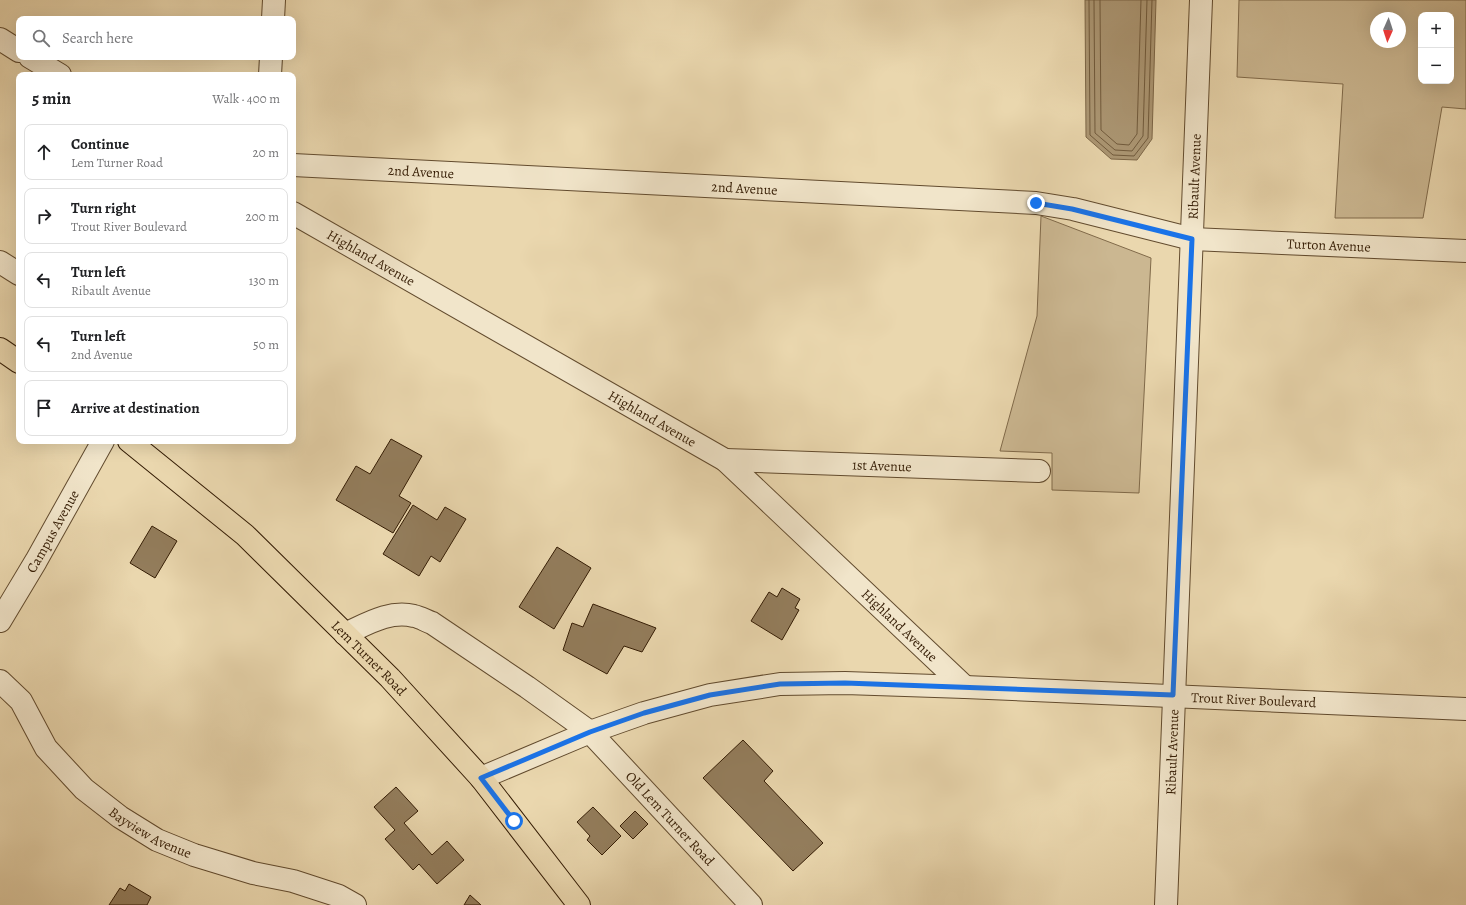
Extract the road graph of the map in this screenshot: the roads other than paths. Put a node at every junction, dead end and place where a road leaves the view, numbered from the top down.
1 (274, 0) edge
2 (1201, 0) edge
3 (273, 16) edge
4 (0, 39) edge
5 (16, 49) edge
6 (35, 60) edge
7 (271, 60) edge
8 (55, 72) edge
9 (270, 72) edge
10 (296, 165) edge
11 (296, 215) edge
12 (1192, 239) junction
13 (1466, 251) edge
14 (0, 262) edge
15 (16, 272) edge
16 (0, 349) edge
17 (16, 360) edge
18 (100, 444) edge
19 (133, 444) edge
20 (725, 460) junction
21 (1039, 471) dead end
22 (0, 620) edge
23 (345, 634) junction
24 (0, 681) edge
25 (965, 687) junction
26 (1173, 695) junction
27 (1466, 709) edge
28 (590, 732) junction
29 (481, 778) junction
30 (355, 905) edge
31 (579, 905) edge
32 (751, 905) edge
33 (1166, 905) edge

1 - 3 street
2 - 12 street, Ribault Avenue
4 - 5 street
6 - 8 street
7 - 9 street
10 - 12 street, 2nd Avenue
11 - 20 street, Highland Avenue
12 - 13 street, Turton Avenue
12 - 26 street, Ribault Avenue
14 - 15 street
16 - 17 main road
18 - 22 street, Campus Avenue
19 - 23 main road, Lem Turner Road
20 - 21 street, 1st Avenue
20 - 25 street, Highland Avenue
23 - 28 street, Old Lem Turner Road
23 - 29 main road, Lem Turner Road
24 - 30 street, Bayview Avenue
25 - 26 street, Trout River Boulevard
25 - 28 street, Trout River Boulevard
26 - 27 street, Trout River Boulevard
26 - 33 street, Ribault Avenue
28 - 29 street, Trout River Boulevard
28 - 32 street, Old Lem Turner Road
29 - 31 main road, Lem Turner Road

